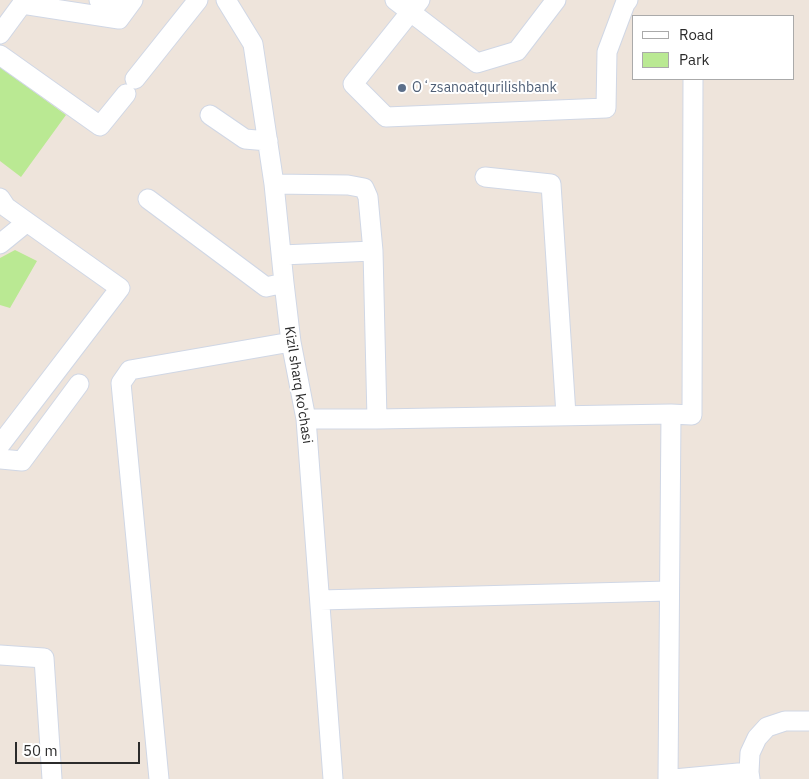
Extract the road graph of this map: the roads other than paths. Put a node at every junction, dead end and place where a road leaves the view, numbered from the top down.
1 (99, 0) edge
2 (198, 0) edge
3 (226, 0) edge
4 (395, 0) edge
5 (556, 0) edge
6 (624, 1) edge
7 (30, 2) edge
8 (131, 2) edge
9 (415, 6) edge
10 (0, 34) edge
11 (0, 55) edge
12 (693, 80) edge
13 (210, 116) dead end
14 (268, 141) junction
15 (485, 177) dead end
16 (274, 184) junction
17 (0, 198) edge
18 (148, 199) dead end
19 (27, 222) junction
20 (0, 244) edge
21 (373, 251) junction
22 (282, 255) junction
23 (284, 283) junction
24 (291, 342) junction
25 (79, 384) dead end
26 (671, 414) junction
27 (566, 415) junction
28 (306, 419) junction
29 (377, 419) junction
30 (0, 445) edge
31 (0, 459) edge
32 (668, 591) junction
33 (320, 600) junction
34 (0, 655) edge
35 (809, 721) edge
36 (750, 776) edge
37 (52, 779) edge
38 (159, 779) edge
39 (333, 779) edge
40 (668, 779) edge
41 (674, 779) edge

1 - 8 street
2 - 11 street
3 - 14 street, Kizil sharq ko'chasi
4 - 9 street
5 - 9 street
6 - 9 street
7 - 8 street
7 - 10 street
12 - 26 street
13 - 14 street
14 - 16 street, Kizil sharq ko'chasi
15 - 27 street
16 - 21 street
16 - 22 street, Kizil sharq ko'chasi
17 - 19 street
18 - 23 street
19 - 20 street
19 - 30 street
21 - 22 street
21 - 29 street
22 - 23 street, Kizil sharq ko'chasi
23 - 24 street, Kizil sharq ko'chasi
24 - 28 street, Kizil sharq ko'chasi
24 - 38 street
25 - 31 street
26 - 27 street
26 - 32 street
27 - 29 street
28 - 29 street
28 - 33 street, Kizil sharq ko'chasi
32 - 33 street
32 - 40 street
33 - 39 street, Kizil sharq ko'chasi
34 - 37 street
35 - 36 street
36 - 41 street

